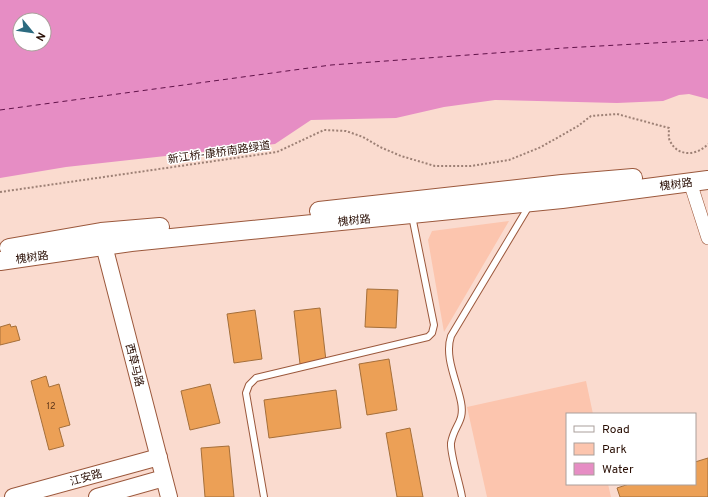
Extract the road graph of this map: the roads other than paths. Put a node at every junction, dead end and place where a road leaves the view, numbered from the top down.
1 (708, 173) edge
2 (699, 181) edge
3 (531, 203) junction
4 (412, 214) junction
5 (708, 238) edge
6 (103, 239) junction
7 (0, 249) edge
8 (0, 261) edge
9 (159, 457) junction
10 (164, 478) junction
11 (13, 497) edge
12 (97, 497) edge
13 (169, 497) edge
14 (264, 497) edge
15 (462, 497) edge

1 - 6 main road, 槐树路
2 - 3 main road, 槐树路
2 - 5 street
3 - 4 main road, 槐树路
3 - 15 lane
4 - 6 main road, 槐树路
4 - 14 lane
6 - 7 main road, 槐树路
6 - 8 main road, 槐树路
6 - 9 street, 西草马路
9 - 10 street, 西草马路
9 - 11 street, 江安路
10 - 12 street, 江安路
10 - 13 street, 西草马路

